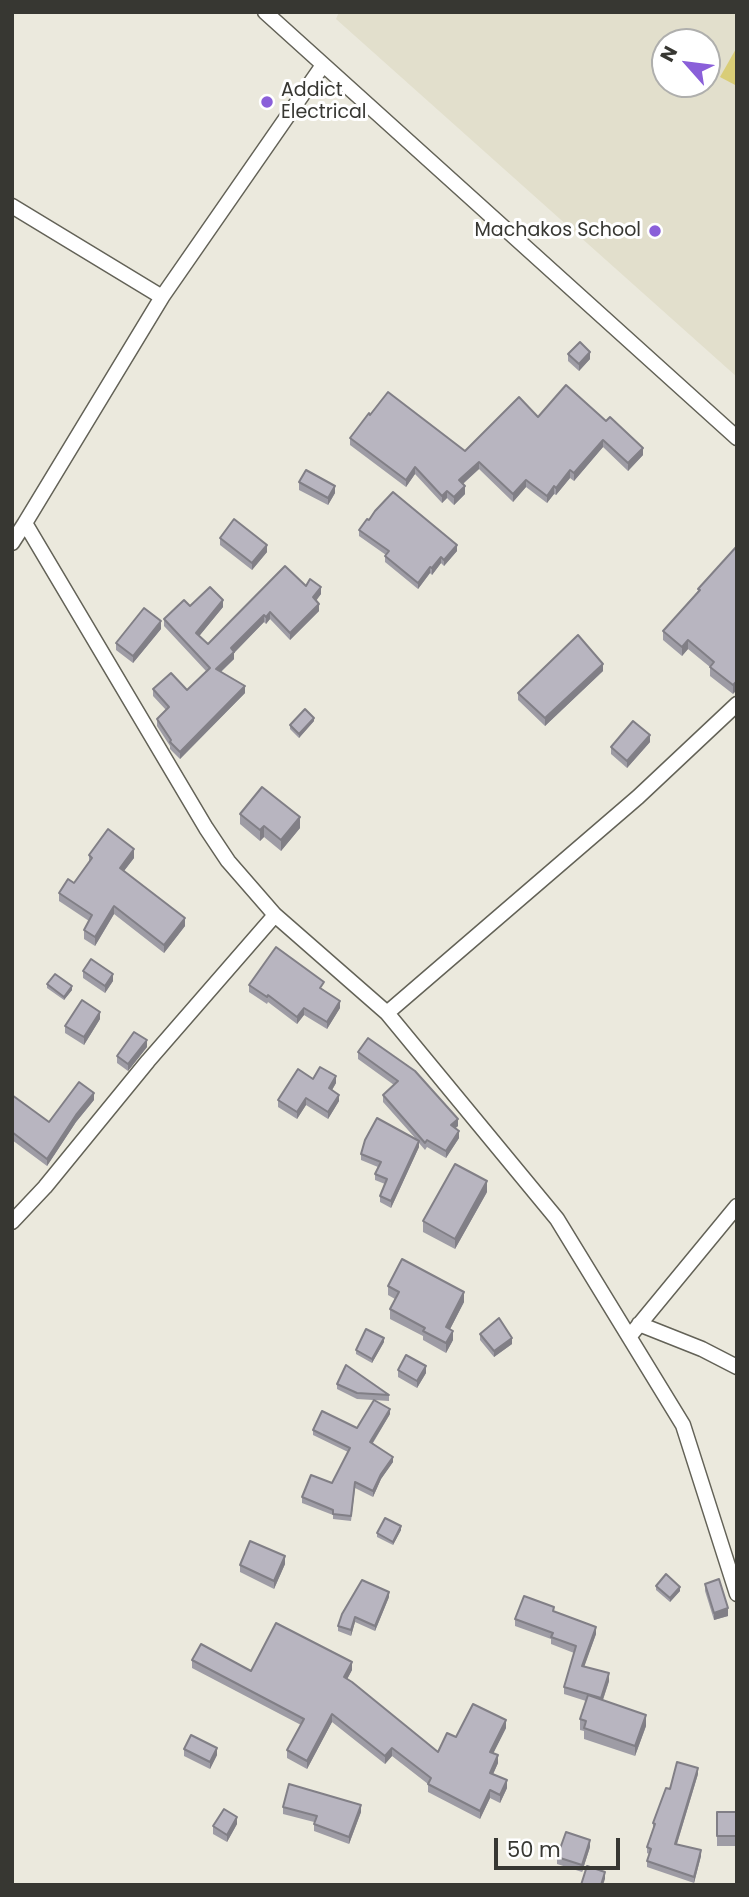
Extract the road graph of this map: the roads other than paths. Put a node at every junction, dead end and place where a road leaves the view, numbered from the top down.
1 (265, 12) edge
2 (323, 65) junction
3 (12, 206) edge
4 (162, 297) junction
5 (737, 438) edge
6 (24, 523) junction
7 (12, 543) edge
8 (737, 704) edge
9 (275, 915) junction
10 (387, 1013) junction
11 (737, 1206) edge
12 (12, 1222) edge
13 (639, 1324) junction
14 (629, 1337) junction
15 (737, 1367) edge
16 (737, 1594) edge

1 - 2 street
2 - 4 street
2 - 5 street
3 - 4 street
4 - 6 street
6 - 7 street
6 - 9 street
8 - 10 street
9 - 10 street
9 - 12 street
10 - 14 street
11 - 13 street
13 - 14 street
13 - 15 street
14 - 16 street

